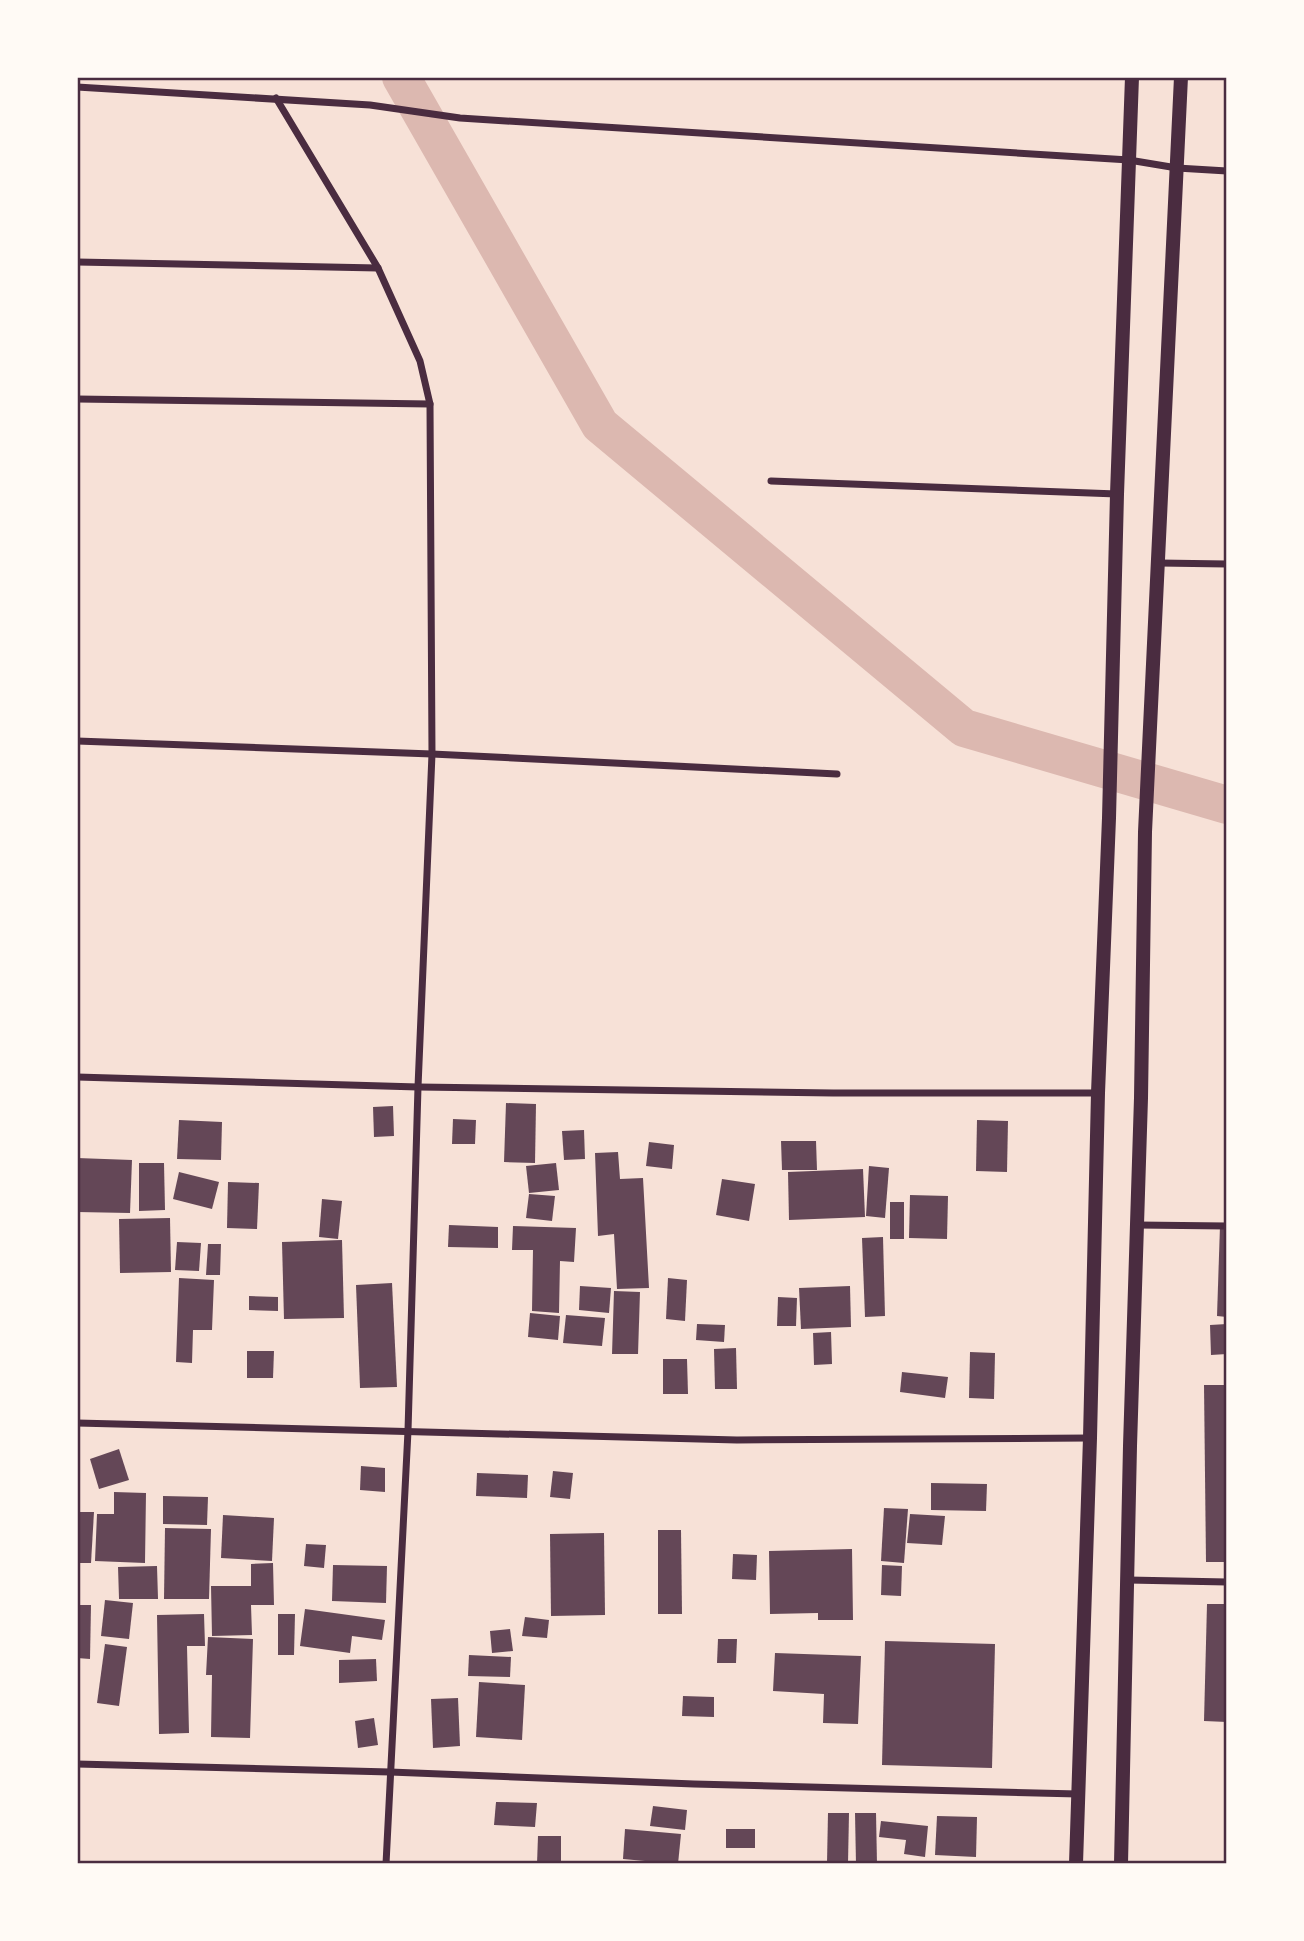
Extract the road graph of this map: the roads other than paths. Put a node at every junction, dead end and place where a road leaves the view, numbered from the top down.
1 (1132, 77) edge
2 (1181, 77) edge
3 (77, 88) edge
4 (276, 98) junction
5 (1129, 160) junction
6 (1178, 168) junction
7 (1227, 171) edge
8 (77, 262) edge
9 (378, 268) junction
10 (77, 399) edge
11 (430, 404) junction
12 (771, 481) dead end
13 (1117, 494) junction
14 (1159, 563) junction
15 (1227, 564) edge
16 (77, 741) edge
17 (432, 754) junction
18 (837, 774) dead end
19 (77, 1077) edge
20 (418, 1087) junction
21 (1098, 1093) junction
22 (1137, 1224) junction
23 (1227, 1226) edge
24 (77, 1423) edge
25 (408, 1431) junction
26 (1090, 1438) junction
27 (1128, 1580) junction
28 (1227, 1583) edge
29 (77, 1764) edge
30 (390, 1772) junction
31 (1078, 1794) junction
32 (386, 1864) edge
33 (1076, 1864) edge
34 (1121, 1864) edge

1 - 5 main road
2 - 6 main road
3 - 4 street
4 - 5 street
4 - 9 street
5 - 6 street
5 - 13 main road
6 - 7 street
6 - 14 main road
8 - 9 street
9 - 11 street
10 - 11 street
11 - 17 street
12 - 13 street
13 - 21 main road
14 - 15 street
14 - 22 main road
16 - 17 street
17 - 18 street
17 - 20 street
19 - 20 street
20 - 21 street
20 - 25 street
21 - 26 main road
22 - 23 street
22 - 27 main road
24 - 25 street
25 - 26 street
25 - 30 street
26 - 31 main road
27 - 28 street
27 - 34 main road
29 - 30 street
30 - 31 street
30 - 32 street
31 - 33 main road

